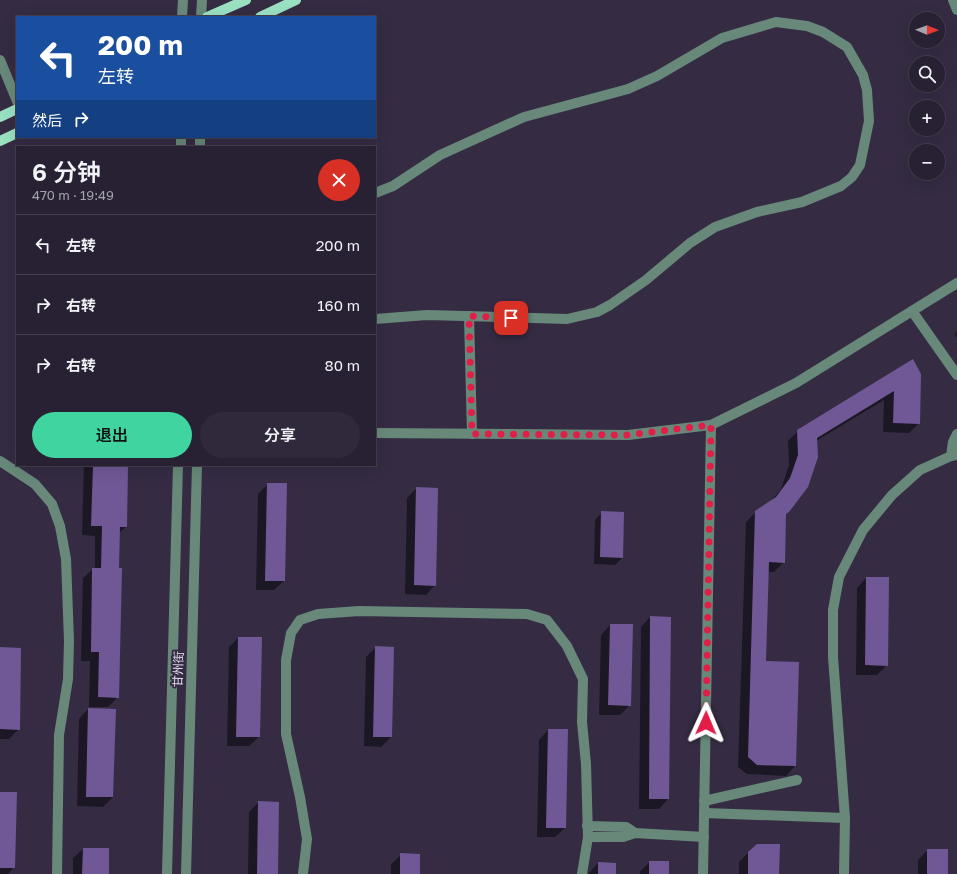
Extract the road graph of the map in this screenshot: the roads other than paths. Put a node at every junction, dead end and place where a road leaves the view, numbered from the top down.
1 (183, 0) edge
2 (202, 0) edge
3 (246, 0) edge
4 (296, 0) edge
5 (953, 0) edge
6 (957, 10) edge
7 (182, 16) edge
8 (201, 16) edge
9 (209, 16) edge
10 (262, 16) edge
11 (0, 60) edge
12 (16, 99) edge
13 (16, 109) edge
14 (0, 117) edge
15 (16, 133) edge
16 (0, 141) edge
17 (376, 193) edge
18 (957, 283) edge
19 (912, 311) junction
20 (469, 316) junction
21 (376, 319) edge
22 (957, 375) edge
23 (711, 425) junction
24 (376, 433) edge
25 (472, 434) junction
26 (957, 434) edge
27 (954, 456) edge
28 (0, 461) edge
29 (178, 466) edge
30 (197, 466) edge
31 (797, 780) dead end
32 (704, 802) junction
33 (704, 813) junction
34 (845, 818) junction
35 (587, 826) junction
36 (635, 833) junction
37 (588, 837) junction
38 (704, 837) junction
39 (57, 874) edge
40 (167, 874) edge
41 (186, 874) edge
42 (303, 874) edge
43 (582, 874) edge
44 (703, 874) edge
45 (844, 874) edge

1 - 7 street
2 - 8 street
3 - 9 main road
4 - 10 main road
5 - 6 street
11 - 12 street
13 - 14 main road
15 - 16 main road
17 - 20 street
18 - 19 street
19 - 22 street
19 - 23 street
20 - 21 street
20 - 25 street
23 - 25 street
23 - 32 street
24 - 25 street
26 - 27 street
27 - 34 street
28 - 39 street
29 - 40 street, 甘州街
30 - 41 street, 甘州街
31 - 32 street
32 - 33 street
33 - 34 street
33 - 38 street
34 - 45 street
35 - 36 street
35 - 37 street
35 - 42 street
36 - 37 street
36 - 38 street
37 - 43 street
38 - 44 street

